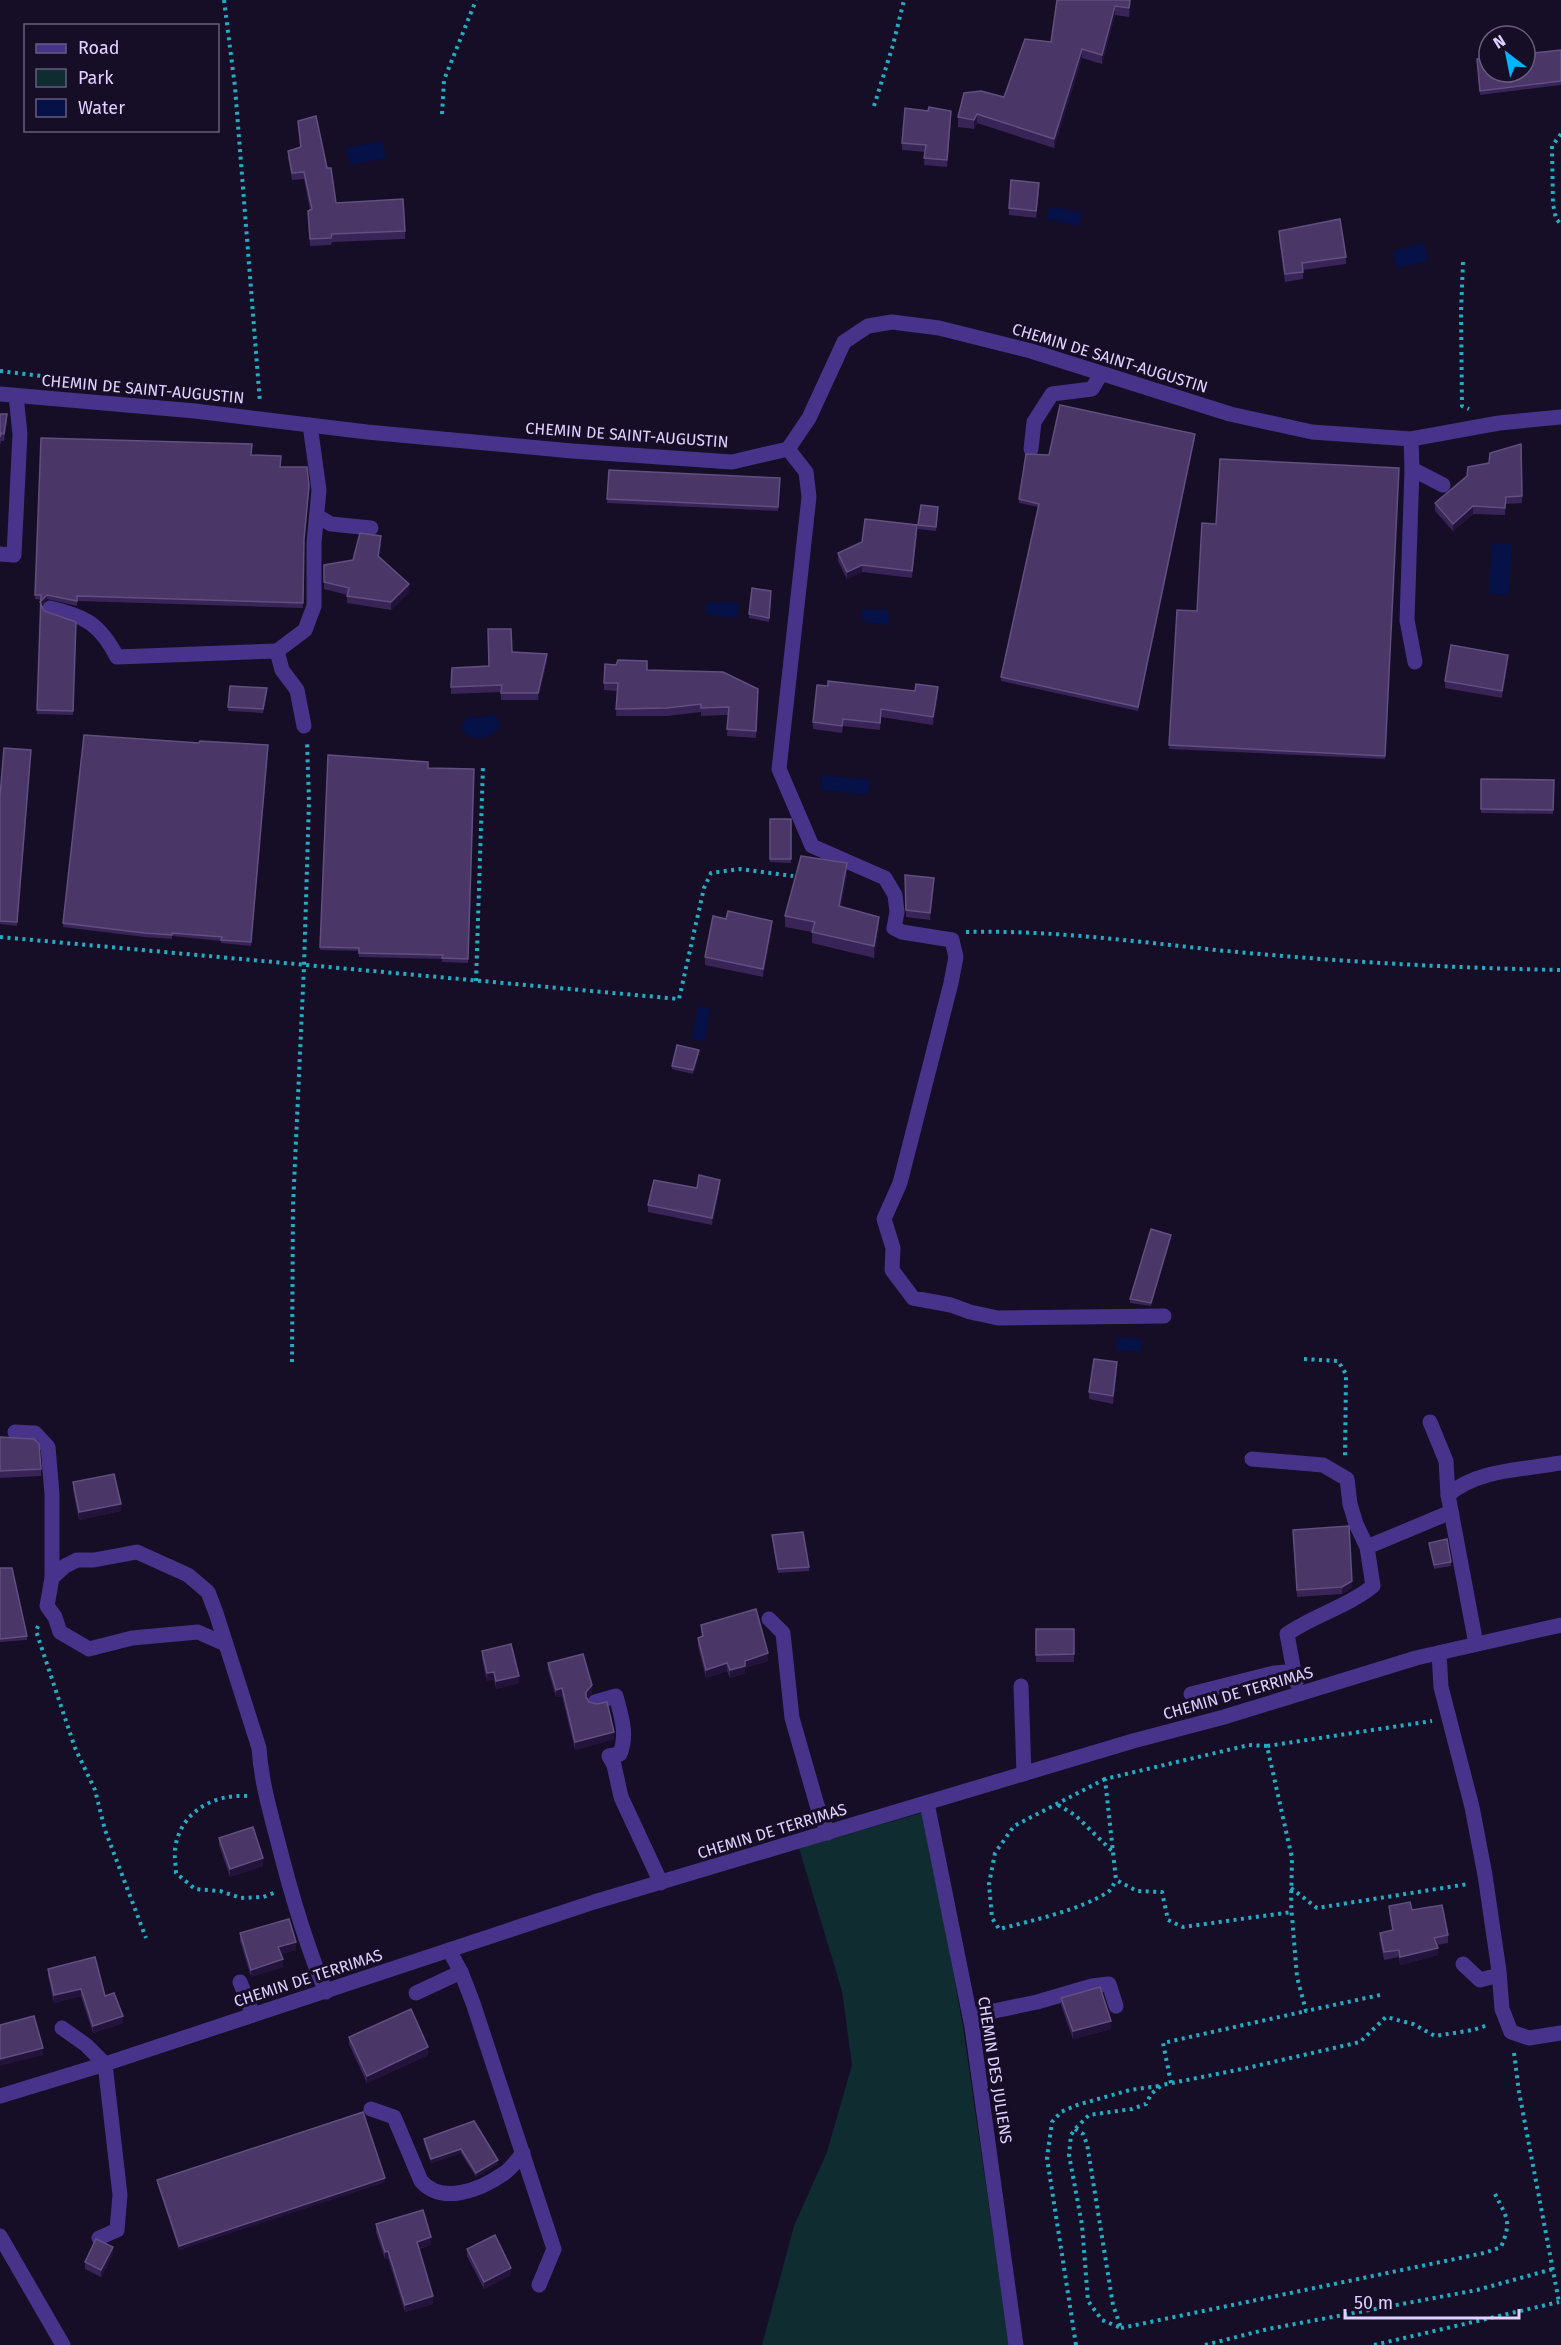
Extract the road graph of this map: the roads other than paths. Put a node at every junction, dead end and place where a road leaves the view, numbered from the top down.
1 (1101, 374) junction
2 (0, 394) edge
3 (16, 396) junction
4 (1561, 417) edge
5 (310, 425) junction
6 (1411, 439) junction
7 (788, 449) junction
8 (1031, 449) dead end
9 (1412, 469) junction
10 (1443, 485) dead end
11 (316, 516) junction
12 (371, 528) dead end
13 (0, 554) edge
14 (50, 608) dead end
15 (277, 651) junction
16 (1415, 663) dead end
17 (304, 726) road end
18 (1164, 1316) dead end
19 (1430, 1422) dead end
20 (15, 1432) dead end
21 (1252, 1459) dead end
22 (1561, 1463) edge
23 (1448, 1496) junction
24 (1451, 1512) junction
25 (1367, 1547) junction
26 (52, 1578) junction
27 (769, 1619) dead end
28 (1561, 1625) edge
29 (225, 1644) junction
30 (1476, 1644) junction
31 (1439, 1653) junction
32 (1295, 1677) junction
33 (1021, 1686) dead end
34 (1191, 1694) dead end
35 (1299, 1694) junction
36 (595, 1702) edge
37 (1024, 1774) junction
38 (927, 1803) junction
39 (828, 1833) junction
40 (661, 1882) junction
41 (449, 1950) junction
42 (1463, 1964) dead end
43 (461, 1972) junction
44 (1499, 1975) junction
45 (240, 1982) dead end
46 (326, 1992) junction
47 (416, 1993) dead end
48 (1116, 2006) dead end
49 (252, 2015) junction
50 (970, 2016) junction
51 (62, 2028) dead end
52 (1561, 2033) edge
53 (105, 2064) junction
54 (0, 2096) edge
55 (370, 2109) dead end
56 (523, 2153) junction
57 (0, 2236) edge
58 (99, 2238) edge
59 (539, 2285) dead end
60 (63, 2345) edge
61 (1016, 2345) edge

1 - 6 street, CHEMIN DE SAINT-AUGUSTIN
1 - 7 street, CHEMIN DE SAINT-AUGUSTIN
1 - 8 street
2 - 3 street, CHEMIN DE SAINT-AUGUSTIN
3 - 5 street, CHEMIN DE SAINT-AUGUSTIN
3 - 13 street
4 - 6 street, CHEMIN DE SAINT-AUGUSTIN
5 - 7 street, CHEMIN DE SAINT-AUGUSTIN
5 - 11 street
6 - 9 street
7 - 18 street
9 - 10 street
9 - 16 street
11 - 12 street
11 - 15 street
14 - 15 street
15 - 17 street
19 - 23 street
20 - 26 street
21 - 25 street
22 - 23 street
23 - 24 street
24 - 25 street
24 - 30 street
25 - 32 street
26 - 29 street
26 - 29 street
27 - 39 street
28 - 30 street, CHEMIN DE TERRIMAS
29 - 46 street
30 - 31 street, CHEMIN DE TERRIMAS
31 - 35 street, CHEMIN DE TERRIMAS
31 - 44 street
32 - 34 street
32 - 35 street
33 - 37 street
35 - 37 street, CHEMIN DE TERRIMAS
36 - 40 street
37 - 38 street, CHEMIN DE TERRIMAS
38 - 39 street, CHEMIN DE TERRIMAS
38 - 50 street, CHEMIN DES JULIENS
39 - 40 street, CHEMIN DE TERRIMAS
40 - 41 street, CHEMIN DE TERRIMAS
41 - 43 street
41 - 46 street, CHEMIN DE TERRIMAS
42 - 44 street
43 - 47 street
43 - 56 street
44 - 52 street
45 - 49 street
46 - 49 street, CHEMIN DE TERRIMAS
48 - 50 street
49 - 53 street, CHEMIN DE TERRIMAS
50 - 61 street, CHEMIN DES JULIENS
51 - 53 street
53 - 54 street, CHEMIN DE TERRIMAS
53 - 58 street
55 - 56 street
56 - 59 street
57 - 60 street

